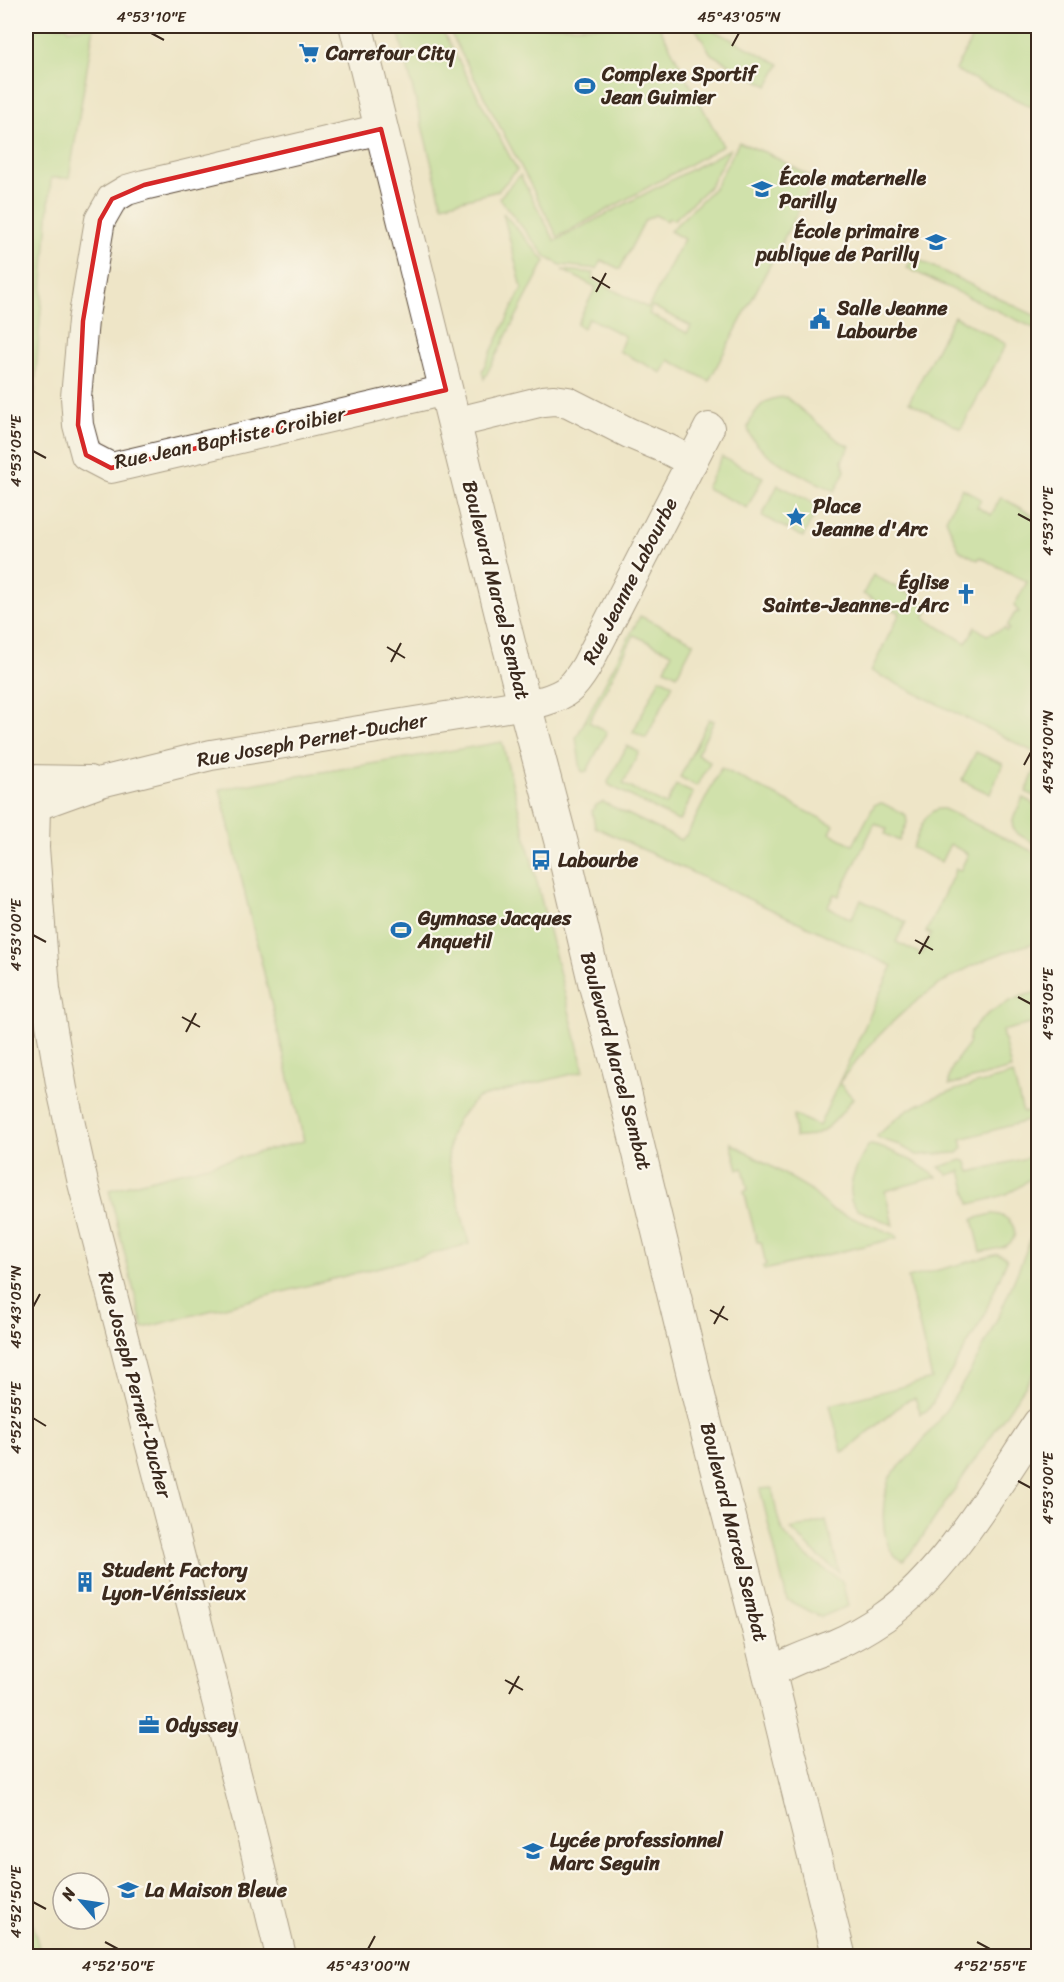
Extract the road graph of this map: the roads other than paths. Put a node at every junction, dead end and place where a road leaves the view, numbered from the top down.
1 (356, 26) edge
2 (381, 129) junction
3 (446, 390) junction
4 (454, 423) junction
5 (709, 428) dead end
6 (692, 462) junction
7 (524, 704) junction
8 (29, 798) edge
9 (1038, 1423) edge
10 (769, 1674) junction
11 (281, 1956) edge
12 (839, 1956) edge

1 - 2 street, Boulevard Marcel Sembat
2 - 3 street, Boulevard Marcel Sembat
2 - 3 street, Rue Jean Baptiste Croibier
3 - 4 street, Boulevard Marcel Sembat
4 - 6 street
4 - 7 street, Boulevard Marcel Sembat
5 - 6 street, Rue Jeanne Labourbe
6 - 7 street, Rue Jeanne Labourbe
7 - 8 street, Rue Joseph Pernet-Ducher
7 - 10 street, Boulevard Marcel Sembat
8 - 11 street, Rue Joseph Pernet-Ducher
9 - 10 street
10 - 12 street, Boulevard Marcel Sembat

